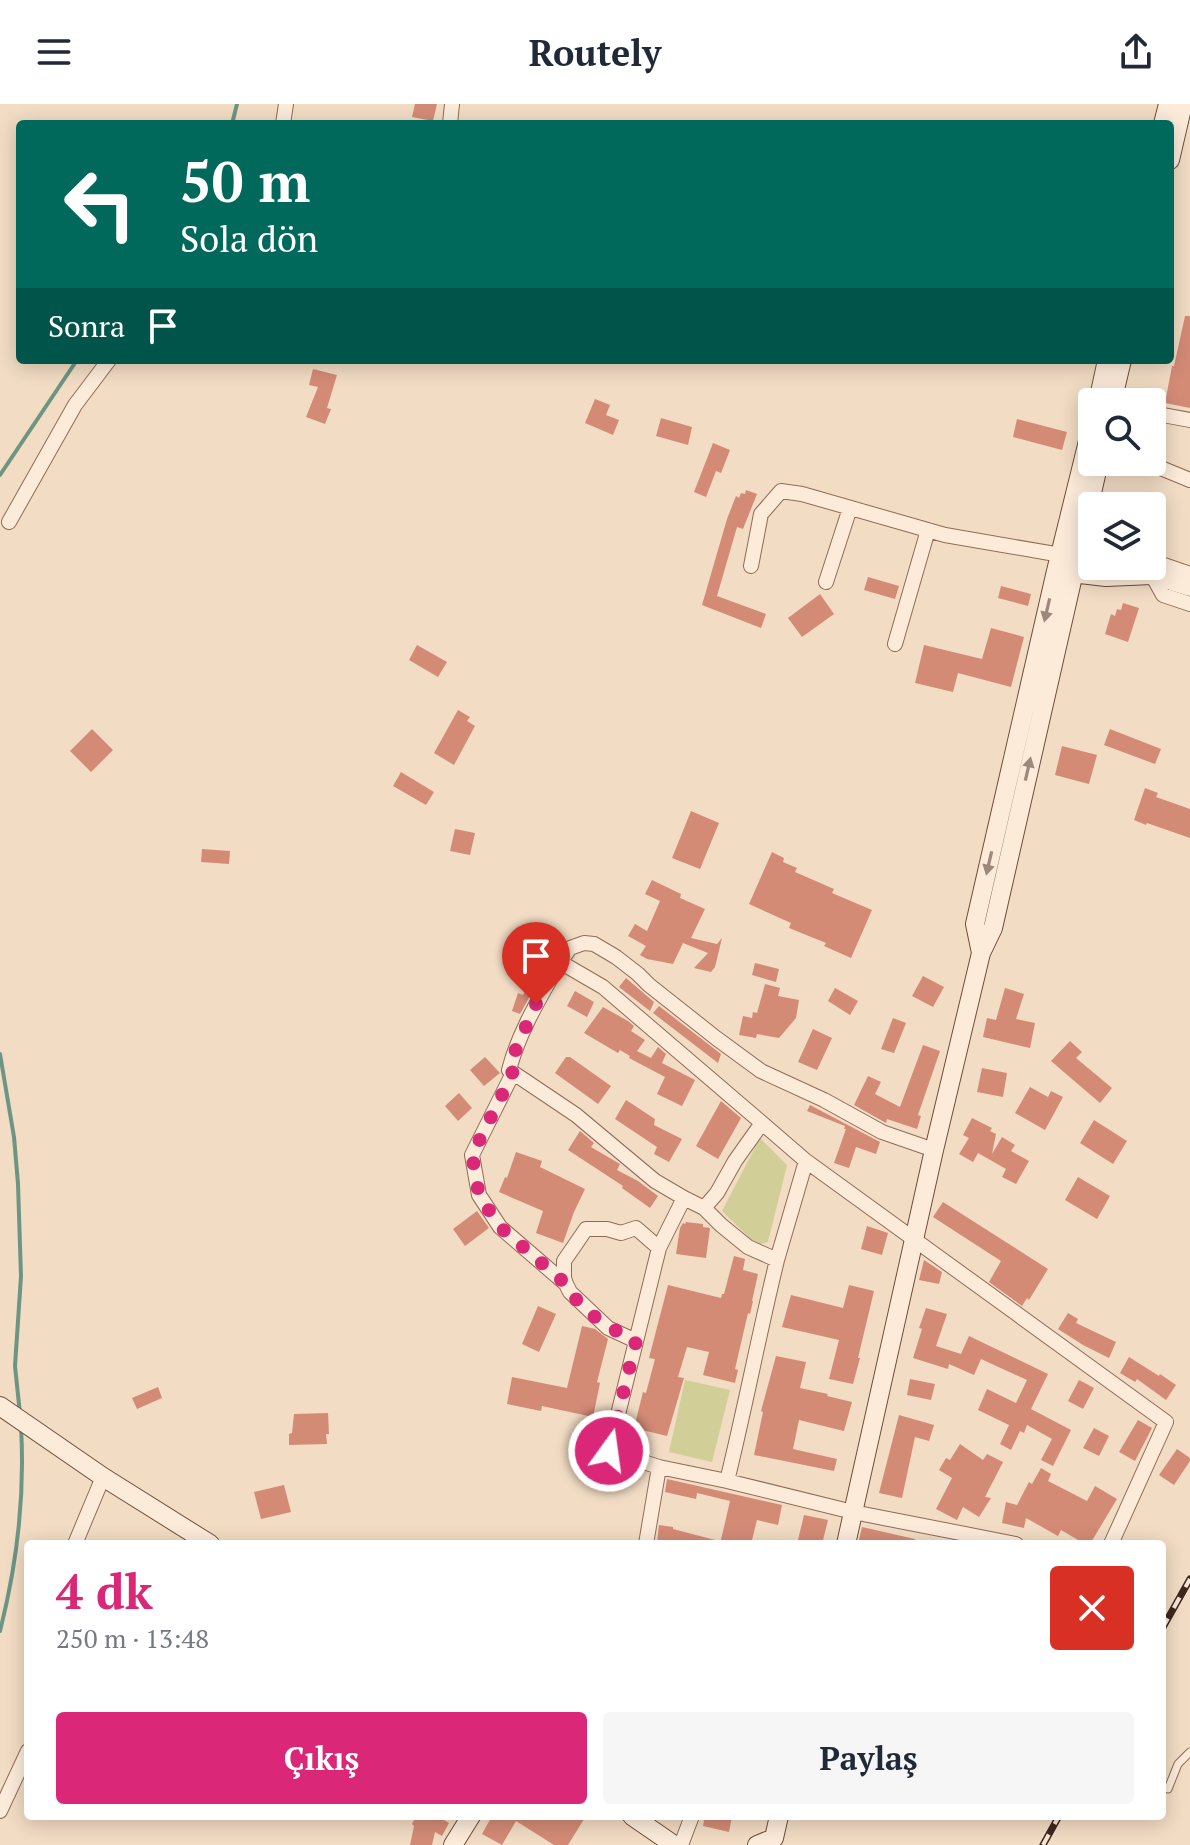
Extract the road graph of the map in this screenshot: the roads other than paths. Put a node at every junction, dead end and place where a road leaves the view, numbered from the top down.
1 (1183, 104) edge
2 (1174, 143) edge
3 (106, 364) edge
4 (1106, 364) edge
5 (1121, 364) edge
6 (1101, 388) edge
7 (1115, 388) edge
8 (1166, 416) edge
9 (1190, 420) edge
10 (1166, 470) edge
11 (1084, 476) edge
12 (1095, 476) edge
13 (1190, 480) edge
14 (850, 508) junction
15 (9, 522) dead end
16 (928, 530) junction
17 (1072, 553) edge
18 (751, 566) dead end
19 (1166, 567) edge
20 (1190, 575) edge
21 (1166, 578) edge
22 (1153, 580) edge
23 (826, 582) dead end
24 (1190, 587) edge
25 (1190, 604) edge
26 (895, 644) dead end
27 (560, 962) junction
28 (513, 1073) junction
29 (762, 1123) junction
30 (934, 1150) junction
31 (806, 1161) junction
32 (684, 1198) junction
33 (704, 1208) junction
34 (913, 1239) junction
35 (659, 1248) junction
36 (777, 1260) junction
37 (566, 1284) junction
38 (636, 1341) junction
39 (0, 1406) edge
40 (659, 1467) junction
41 (96, 1473) junction
42 (727, 1481) junction
43 (853, 1512) junction
44 (76, 1540) edge
45 (204, 1540) edge
46 (647, 1540) edge
47 (847, 1540) edge
48 (996, 1540) edge
49 (1113, 1540) edge
50 (1190, 1752) edge
51 (24, 1760) edge
52 (1166, 1788) edge
53 (0, 1811) edge
54 (469, 1820) edge
55 (638, 1820) edge
56 (690, 1820) edge
57 (777, 1820) edge
58 (768, 1843) edge
59 (453, 1845) edge
60 (674, 1845) edge
61 (681, 1845) edge

1 - 2 main road
3 - 15 street
4 - 6 main road
5 - 7 main road
8 - 9 street
10 - 13 street
11 - 17 main road
12 - 17 main road
14 - 16 street
14 - 18 street
14 - 23 street
16 - 17 street
16 - 26 street
17 - 30 main road
19 - 20 street
21 - 24 main road
22 - 25 street
27 - 28 street
27 - 29 street
27 - 30 street
28 - 32 street
28 - 37 street
29 - 31 street
29 - 33 street
30 - 34 main road
31 - 34 street
31 - 36 street
32 - 33 street
32 - 35 street
33 - 36 street
34 - 43 main road
34 - 49 street
35 - 37 street
35 - 38 street
36 - 42 street
37 - 38 street
38 - 40 street
39 - 41 main road
40 - 42 street
40 - 46 street
41 - 44 street
41 - 45 main road
42 - 43 street
43 - 47 main road
43 - 48 street
50 - 52 lane
51 - 53 street
54 - 59 main road
55 - 60 main road
56 - 61 street
57 - 58 main road

